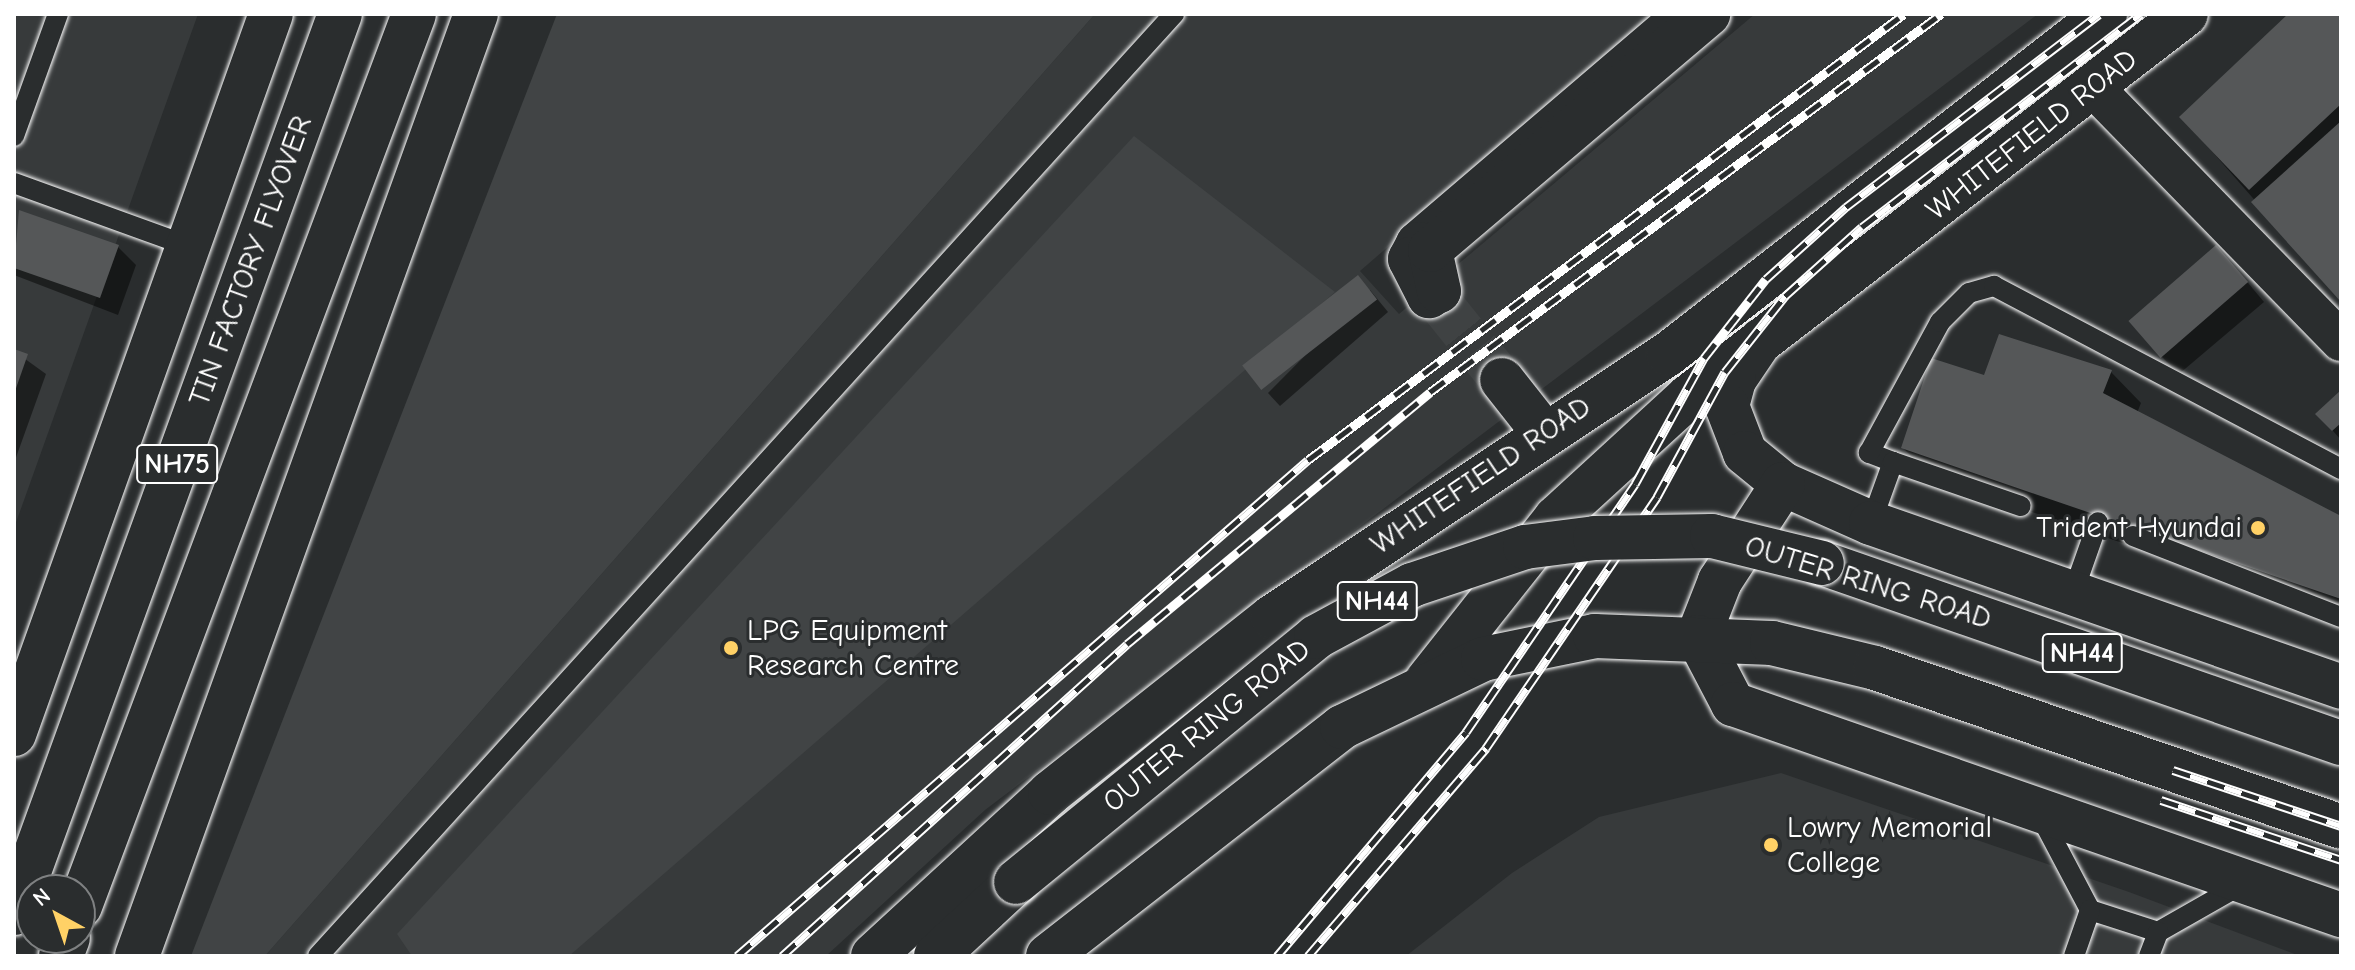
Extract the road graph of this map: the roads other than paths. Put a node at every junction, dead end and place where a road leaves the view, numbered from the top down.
1 (58, 14) edge
2 (271, 14) edge
3 (340, 14) edge
4 (414, 14) edge
5 (476, 14) edge
6 (1174, 14) edge
7 (1687, 14) edge
8 (1708, 14) edge
9 (2105, 14) edge
10 (2186, 14) edge
11 (2095, 89) junction
12 (14, 136) edge
13 (14, 183) edge
14 (188, 246) junction
15 (1762, 338) junction
16 (2341, 341) edge
17 (1502, 380) tunnel mouth
18 (1543, 432) junction
19 (1893, 462) junction
20 (2341, 469) edge
21 (1783, 484) junction
22 (2021, 506) dead end
23 (2098, 522) dead end
24 (1871, 523) junction
25 (2133, 536) dead end
26 (2073, 593) junction
27 (2341, 617) edge
28 (1698, 637) junction
29 (1427, 681) junction
30 (2341, 687) edge
31 (14, 734) edge
32 (2341, 743) edge
33 (2036, 809) junction
34 (2341, 827) edge
35 (92, 874) edge
36 (2246, 882) junction
37 (2090, 910) junction
38 (14, 913) edge
39 (2341, 915) edge
40 (2158, 932) junction
41 (137, 956) edge
42 (318, 956) edge
43 (873, 956) edge
44 (936, 956) edge
45 (1048, 956) edge
46 (2074, 956) edge
47 (2149, 956) edge

1 - 12 lane
2 - 14 main road
3 - 38 main road, TIN FACTORY FLYOVER / NH75
4 - 35 main road, NH75
5 - 41 main road
6 - 42 lane
7 - 8 main road
9 - 18 main road, WHITEFIELD ROAD
10 - 11 main road, WHITEFIELD ROAD
11 - 15 main road, WHITEFIELD ROAD
11 - 16 street
13 - 14 lane
14 - 31 main road
15 - 21 main road
15 - 29 main road, WHITEFIELD ROAD
17 - 18 main road
18 - 43 main road, WHITEFIELD ROAD
19 - 20 lane
19 - 22 lane
19 - 24 lane
21 - 24 main road
21 - 28 main road
23 - 26 lane
24 - 26 main road
25 - 27 lane
26 - 30 main road
28 - 29 main road, NH44
28 - 33 main road
28 - 34 main road, NH44
29 - 45 main road, NH44
32 - 44 main road, OUTER RING ROAD / NH44, bridge
33 - 36 main road
33 - 37 lane
36 - 39 main road
36 - 40 lane
37 - 40 lane
37 - 46 lane
40 - 47 lane

